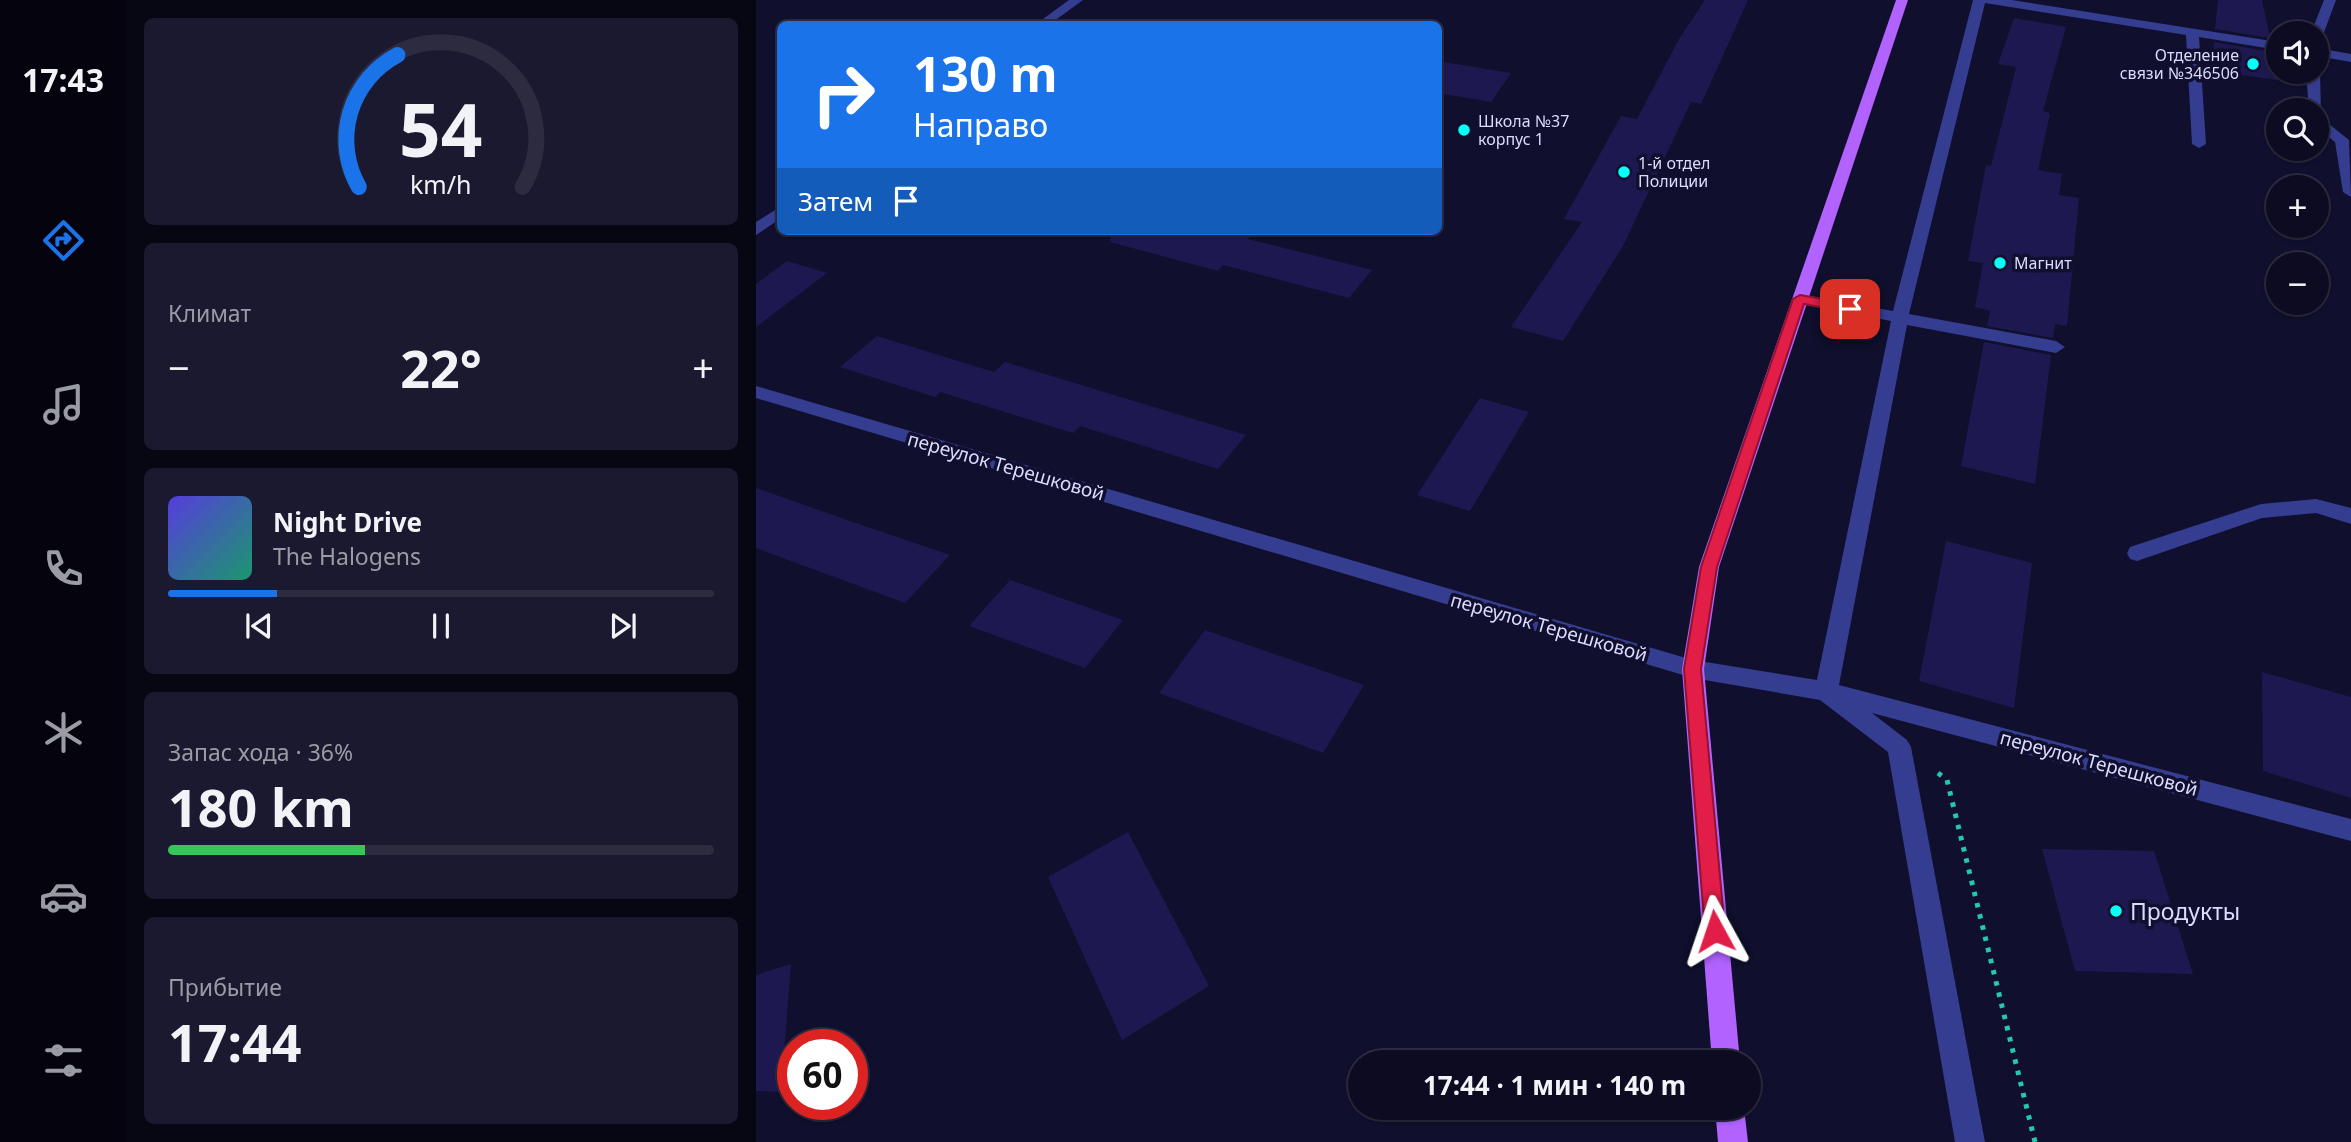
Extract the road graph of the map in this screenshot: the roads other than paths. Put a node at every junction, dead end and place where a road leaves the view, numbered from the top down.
1 (1077, 0) edge
2 (1902, 0) edge
3 (1979, 0) edge
4 (1988, 0) edge
5 (2330, 0) edge
6 (1046, 21) edge
7 (2322, 21) edge
8 (2192, 32) junction
9 (2266, 44) edge
10 (2329, 54) edge
11 (2351, 58) edge
12 (2329, 130) edge
13 (2199, 144) dead end
14 (2351, 192) edge
15 (777, 214) edge
16 (756, 230) edge
17 (1800, 299) junction
18 (1900, 318) junction
19 (2056, 347) dead end
20 (756, 392) edge
21 (2351, 516) edge
22 (2137, 553) dead end
23 (1693, 669) junction
24 (1826, 691) junction
25 (2351, 830) edge
26 (1725, 1050) edge
27 (1731, 1120) edge
28 (1733, 1142) edge
29 (1970, 1142) edge

1 - 6 street
2 - 17 main road
3 - 18 street
4 - 8 street
5 - 7 street
8 - 9 street
8 - 13 street
10 - 11 street
12 - 14 street
15 - 16 street
17 - 18 street
17 - 23 main road
18 - 19 street
18 - 24 street
20 - 23 street, переулок Терешковой
21 - 22 street
23 - 24 street, переулок Терешковой
23 - 26 main road
24 - 25 street, переулок Терешковой
24 - 29 street
27 - 28 main road

